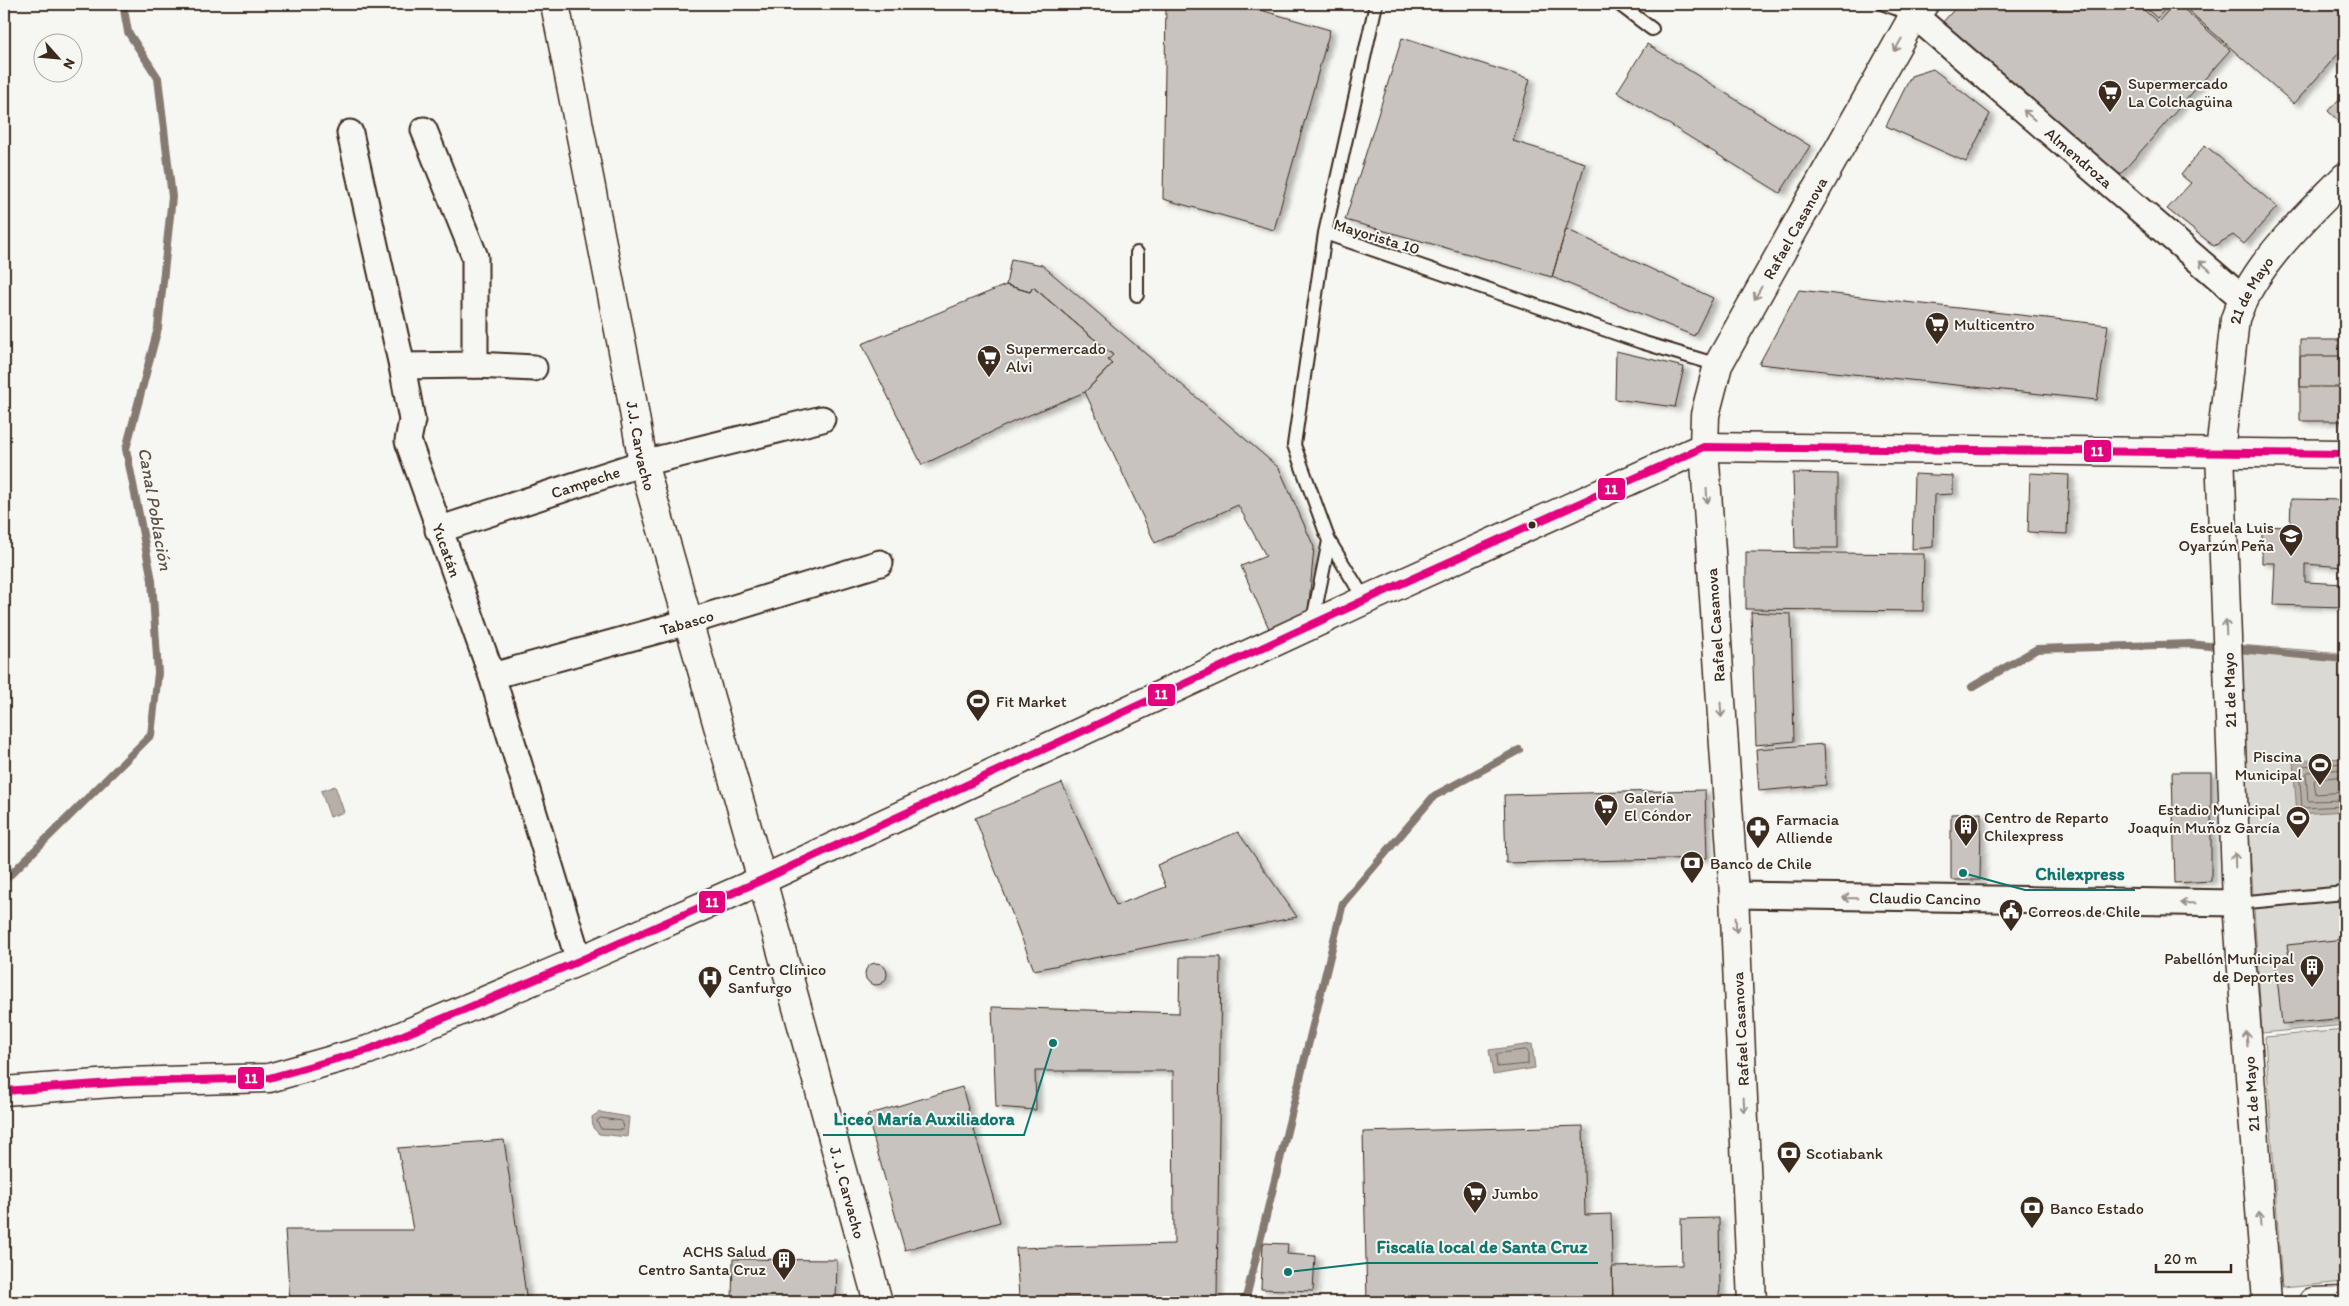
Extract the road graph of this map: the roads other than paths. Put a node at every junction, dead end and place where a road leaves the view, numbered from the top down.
1 (555, 4) edge
2 (1376, 4) edge
3 (1619, 4) edge
4 (1884, 4) edge
5 (1919, 10) edge
6 (1652, 29) dead end
7 (424, 130) dead end
8 (350, 133) dead end
9 (2345, 177) edge
10 (1325, 233) junction
11 (1137, 253) dead end
12 (1137, 295) dead end
13 (2242, 298) junction
14 (475, 365) junction
15 (1718, 365) junction
16 (402, 366) junction
17 (534, 368) dead end
18 (822, 419) dead end
19 (1704, 447) junction
20 (2220, 452) junction
21 (2345, 454) edge
22 (643, 463) junction
23 (438, 530) junction
24 (1329, 541) junction
25 (880, 563) dead end
26 (1365, 600) junction
27 (688, 622) junction
28 (1312, 625) junction
29 (492, 676) junction
30 (762, 880) junction
31 (2345, 893) edge
32 (1734, 895) junction
33 (2236, 903) junction
34 (579, 961) junction
35 (4, 1090) edge
36 (2345, 1301) edge
37 (878, 1302) edge
38 (1752, 1302) edge
39 (2267, 1302) edge
40 (2312, 1302) edge

1 - 22 main road, J.J. Carvacho
2 - 10 lane
3 - 6 lane
4 - 5 lane
13 -> 5 street, Almendroza
5 -> 15 main road, Rafael Casanova
7 - 14 street
8 - 16 street, Yucatán
9 - 13 main road, 21 de Mayo
10 - 15 lane, Mayorista 10
10 - 24 lane, Mayorista 10
11 - 12 lane
13 - 20 main road, 21 de Mayo
14 - 16 street
14 - 17 street
15 - 19 main road, Rafael Casanova
16 - 23 street, Yucatán
18 - 22 street, Campeche
19 - 20 main road
19 - 26 main road
19 -> 32 main road, Rafael Casanova
20 - 21 main road
33 -> 20 main road, 21 de Mayo
22 - 23 street, Campeche
22 - 27 main road, J.J. Carvacho
23 - 29 street, Yucatán
24 - 26 lane, Mayorista 10
24 - 28 lane
25 - 27 street, Tabasco
26 - 28 main road
27 - 29 street, Tabasco
27 - 30 main road, J.J. Carvacho
28 - 30 main road
29 - 34 street, Yucatán
30 - 34 main road
30 - 37 main road, J. J. Carvacho
31 - 33 lane
33 -> 32 street, Claudio Cancino
32 -> 38 main road, Rafael Casanova
39 -> 33 main road, 21 de Mayo
34 - 35 main road
36 - 40 main road

